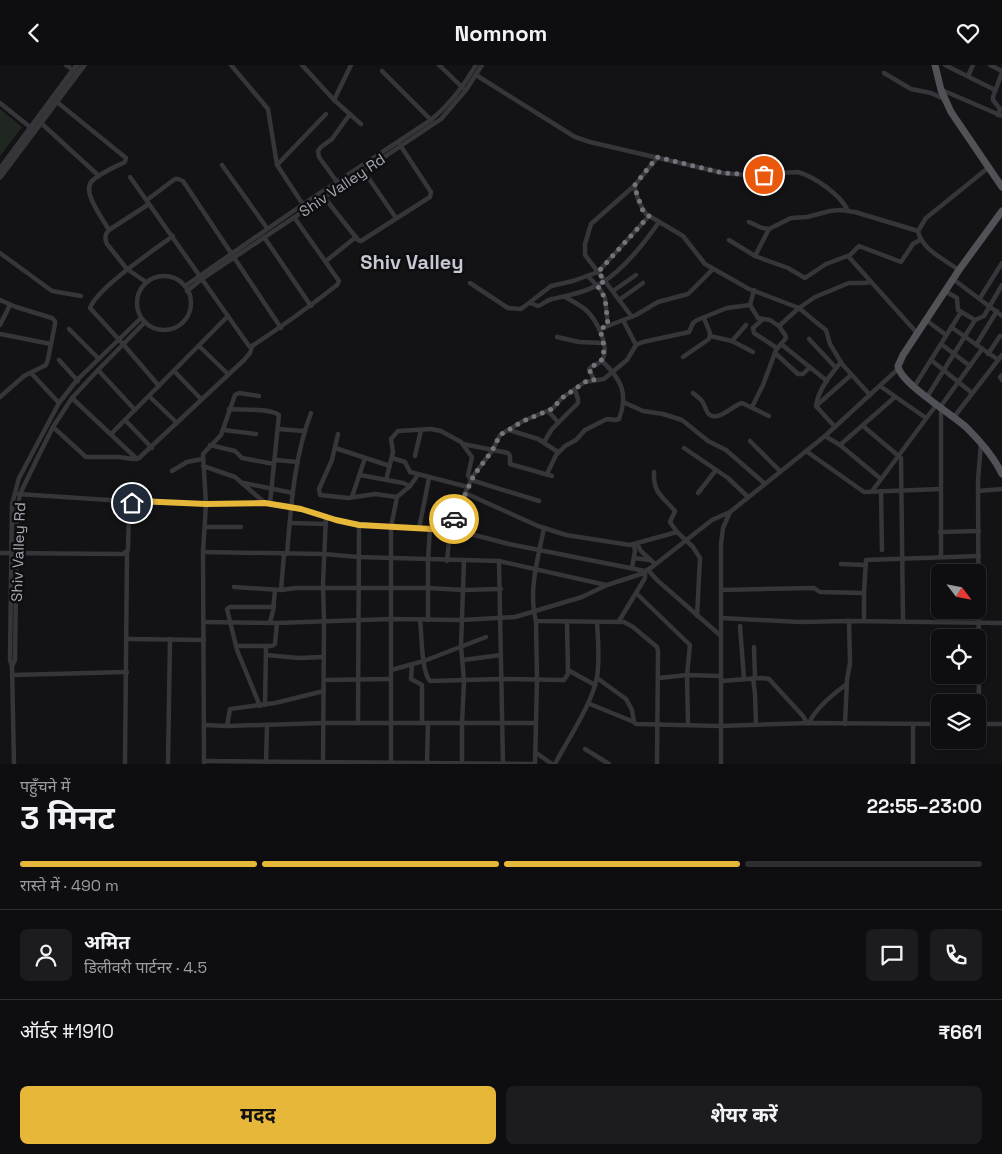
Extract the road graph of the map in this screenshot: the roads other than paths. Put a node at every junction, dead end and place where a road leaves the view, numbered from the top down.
1 (66, 65) edge
2 (84, 65) edge
3 (231, 65) edge
4 (302, 65) edge
5 (351, 65) edge
6 (439, 65) edge
7 (476, 65) edge
8 (482, 65) edge
9 (935, 65) edge
10 (945, 65) edge
11 (973, 65) edge
12 (990, 65) edge
13 (75, 68) edge
14 (382, 71) dead end
15 (884, 73) dead end
16 (1002, 74) edge
17 (476, 75) junction
18 (968, 76) junction
19 (464, 89) junction
20 (996, 89) junction
21 (941, 90) junction
22 (944, 99) junction
23 (334, 100) junction
24 (56, 102) junction
25 (0, 103) edge
26 (326, 114) dead end
27 (350, 114) junction
28 (1000, 115) edge
29 (430, 120) junction
30 (41, 123) junction
31 (360, 124) dead end
32 (30, 127) junction
33 (399, 144) junction
34 (657, 157) junction
35 (222, 165) dead end
36 (277, 165) junction
37 (988, 168) junction
38 (0, 169) edge
39 (363, 170) junction
40 (99, 176) junction
41 (0, 177) edge
42 (130, 177) dead end
43 (337, 182) junction
44 (634, 186) junction
45 (1002, 187) edge
46 (324, 197) junction
47 (148, 202) junction
48 (304, 207) junction
49 (848, 211) junction
50 (1002, 211) edge
51 (649, 216) junction
52 (294, 217) junction
53 (396, 218) junction
54 (659, 222) junction
55 (749, 222) dead end
56 (267, 229) junction
57 (768, 229) junction
58 (109, 230) junction
59 (918, 231) junction
60 (172, 236) junction
61 (264, 237) junction
62 (356, 237) junction
63 (920, 239) junction
64 (729, 240) dead end
65 (0, 253) edge
66 (231, 253) junction
67 (755, 256) junction
68 (848, 256) junction
69 (234, 258) junction
70 (326, 261) junction
71 (1002, 263) edge
72 (127, 269) junction
73 (713, 269) junction
74 (959, 270) junction
75 (598, 272) junction
76 (636, 275) dead end
77 (588, 276) junction
78 (201, 277) junction
79 (953, 279) junction
80 (605, 281) junction
81 (146, 282) junction
82 (871, 282) junction
83 (470, 283) dead end
84 (643, 283) dead end
85 (597, 285) junction
86 (1002, 285) edge
87 (186, 288) junction
88 (754, 290) junction
89 (613, 291) junction
90 (945, 291) junction
91 (81, 296) dead end
92 (565, 297) junction
93 (980, 298) junction
94 (0, 300) edge
95 (619, 300) junction
96 (530, 303) junction
97 (10, 305) junction
98 (750, 305) junction
99 (311, 306) junction
100 (990, 306) junction
101 (799, 308) junction
102 (997, 311) junction
103 (961, 312) junction
104 (1002, 316) edge
105 (228, 317) junction
106 (632, 317) junction
107 (704, 318) junction
108 (143, 320) junction
109 (762, 320) junction
110 (926, 320) junction
111 (976, 320) junction
112 (623, 321) junction
113 (0, 324) edge
114 (608, 325) junction
115 (746, 325) dead end
116 (780, 327) junction
117 (950, 327) junction
118 (281, 328) junction
119 (69, 329) dead end
120 (600, 329) junction
121 (917, 333) junction
122 (0, 334) edge
123 (946, 335) junction
124 (1002, 335) edge
125 (710, 336) junction
126 (557, 337) dead end
127 (965, 338) junction
128 (119, 339) junction
129 (809, 339) dead end
130 (732, 341) junction
131 (604, 343) junction
132 (781, 343) junction
133 (51, 344) junction
134 (123, 344) junction
135 (830, 344) junction
136 (941, 344) junction
137 (636, 345) junction
138 (976, 345) junction
139 (199, 346) junction
140 (252, 346) junction
141 (982, 349) junction
142 (776, 351) junction
143 (820, 351) junction
144 (752, 352) dead end
145 (988, 353) junction
146 (1002, 354) edge
147 (955, 355) junction
148 (683, 357) dead end
149 (99, 359) junction
150 (997, 359) junction
151 (59, 360) dead end
152 (931, 360) junction
153 (602, 361) junction
154 (841, 362) junction
155 (970, 366) junction
156 (810, 367) junction
157 (836, 368) junction
158 (898, 369) junction
159 (98, 370) junction
160 (174, 371) junction
161 (944, 371) junction
162 (32, 373) junction
163 (612, 373) junction
164 (228, 374) junction
165 (851, 375) junction
166 (1002, 375) edge
167 (594, 380) junction
168 (1002, 380) edge
169 (77, 381) junction
170 (827, 381) junction
171 (958, 382) junction
172 (82, 386) junction
173 (158, 386) junction
174 (880, 386) junction
175 (914, 387) junction
176 (574, 390) junction
177 (693, 393) dead end
178 (972, 393) junction
179 (870, 395) junction
180 (149, 396) junction
181 (259, 396) dead end
182 (0, 397) edge
183 (895, 397) junction
184 (927, 397) junction
185 (72, 398) junction
186 (201, 399) junction
187 (623, 402) junction
188 (59, 403) junction
189 (939, 405) junction
190 (816, 406) junction
191 (752, 407) junction
192 (229, 409) junction
193 (135, 410) junction
194 (548, 411) junction
195 (311, 413) dead end
196 (769, 416) dead end
197 (954, 417) junction
198 (926, 418) junction
199 (125, 420) junction
200 (558, 422) junction
201 (177, 423) junction
202 (863, 426) junction
203 (53, 427) junction
204 (835, 427) junction
205 (278, 429) junction
206 (224, 430) junction
207 (510, 430) junction
208 (304, 431) junction
209 (421, 431) junction
210 (111, 434) junction
211 (256, 434) dead end
212 (338, 434) dead end
213 (825, 435) junction
214 (750, 441) dead end
215 (544, 442) junction
216 (980, 443) junction
217 (463, 444) junction
218 (210, 445) junction
219 (840, 445) junction
220 (152, 447) junction
221 (335, 448) junction
222 (684, 448) dead end
223 (492, 451) junction
224 (806, 451) junction
225 (558, 452) junction
226 (899, 455) junction
227 (415, 456) dead end
228 (365, 458) junction
229 (392, 458) junction
230 (137, 459) junction
231 (202, 459) junction
232 (274, 462) junction
233 (298, 462) junction
234 (203, 466) junction
235 (390, 466) junction
236 (1001, 468) edge
237 (716, 470) junction
238 (172, 471) dead end
239 (780, 471) junction
240 (654, 472) dead end
241 (360, 475) junction
242 (418, 475) junction
243 (429, 478) junction
244 (881, 479) junction
245 (386, 480) junction
246 (471, 480) junction
247 (243, 483) junction
248 (764, 483) junction
249 (410, 486) junction
250 (468, 487) junction
251 (271, 488) junction
252 (941, 489) junction
253 (1002, 489) edge
254 (873, 490) junction
255 (881, 491) junction
256 (901, 491) junction
257 (978, 491) junction
258 (14, 493) junction
259 (293, 493) junction
260 (465, 493) junction
261 (698, 493) dead end
262 (20, 494) junction
263 (352, 497) junction
264 (397, 497) junction
265 (748, 497) junction
266 (539, 501) dead end
267 (132, 503) junction
268 (268, 503) junction
269 (206, 504) junction
270 (291, 506) junction
271 (730, 512) junction
272 (326, 516) junction
273 (290, 523) junction
274 (326, 524) junction
275 (359, 525) junction
276 (205, 527) junction
277 (241, 527) dead end
278 (391, 527) junction
279 (544, 528) junction
280 (419, 529) junction
281 (430, 529) junction
282 (450, 530) junction
283 (979, 531) junction
284 (677, 532) junction
285 (940, 532) junction
286 (685, 540) junction
287 (636, 544) junction
288 (540, 550) junction
289 (882, 550) dead end
290 (127, 552) junction
291 (203, 552) junction
292 (0, 553) edge
293 (11, 553) junction
294 (18, 553) junction
295 (285, 554) junction
296 (324, 554) junction
297 (358, 557) junction
298 (634, 557) junction
299 (940, 557) junction
300 (979, 557) junction
301 (390, 558) junction
302 (428, 559) junction
303 (903, 559) junction
304 (650, 560) junction
305 (447, 561) junction
306 (464, 561) junction
307 (499, 561) junction
308 (655, 564) junction
309 (841, 564) dead end
310 (865, 565) junction
311 (632, 568) junction
312 (536, 570) junction
313 (647, 571) junction
314 (607, 585) junction
315 (234, 587) dead end
316 (391, 588) junction
317 (428, 588) junction
318 (323, 589) junction
319 (358, 589) junction
320 (500, 589) junction
321 (275, 590) junction
322 (281, 590) junction
323 (463, 590) junction
324 (721, 590) junction
325 (636, 593) junction
326 (864, 593) junction
327 (274, 607) junction
328 (534, 612) junction
329 (697, 616) junction
330 (501, 618) junction
331 (721, 618) junction
332 (392, 619) junction
333 (357, 620) junction
334 (420, 620) junction
335 (428, 620) junction
336 (462, 620) junction
337 (324, 621) junction
338 (536, 621) junction
339 (619, 621) junction
340 (849, 621) junction
341 (864, 621) junction
342 (903, 621) junction
343 (204, 622) junction
344 (230, 622) junction
345 (270, 622) junction
346 (567, 622) junction
347 (598, 622) junction
348 (277, 623) junction
349 (1002, 623) edge
350 (979, 624) junction
351 (740, 626) dead end
352 (721, 636) junction
353 (486, 637) dead end
354 (127, 639) junction
355 (170, 639) junction
356 (204, 640) junction
357 (236, 646) junction
358 (266, 646) junction
359 (462, 646) junction
360 (754, 647) dead end
361 (266, 655) junction
362 (501, 655) junction
363 (323, 657) junction
364 (463, 660) junction
365 (424, 661) junction
366 (412, 664) junction
367 (12, 666) junction
368 (391, 670) junction
369 (568, 670) junction
370 (126, 672) junction
371 (12, 675) junction
372 (687, 675) junction
373 (597, 678) junction
374 (659, 678) junction
375 (721, 678) junction
376 (754, 678) junction
377 (391, 679) junction
378 (501, 679) junction
379 (744, 679) junction
380 (324, 680) junction
381 (358, 680) junction
382 (537, 680) junction
383 (464, 681) junction
384 (847, 684) junction
385 (595, 685) junction
386 (324, 691) junction
387 (978, 694) edge
388 (590, 704) dead end
389 (262, 705) junction
390 (634, 722) junction
391 (324, 723) junction
392 (358, 723) junction
393 (391, 723) junction
394 (422, 723) junction
395 (428, 723) junction
396 (462, 723) junction
397 (501, 723) junction
398 (535, 723) junction
399 (808, 723) junction
400 (845, 723) junction
401 (658, 724) junction
402 (688, 724) junction
403 (913, 724) junction
404 (931, 724) edge
405 (986, 724) edge
406 (1002, 724) edge
407 (204, 725) junction
408 (267, 725) junction
409 (756, 725) junction
410 (227, 726) junction
411 (720, 726) junction
412 (585, 749) dead end
413 (535, 752) junction
414 (266, 762) junction
415 (427, 762) junction
416 (204, 763) edge
417 (323, 763) edge
418 (349, 763) edge
419 (391, 763) edge
420 (462, 763) edge
421 (503, 763) edge
422 (14, 764) edge
423 (125, 764) edge
424 (168, 764) edge
425 (553, 764) edge
426 (609, 764) edge
427 (658, 764) edge
428 (721, 764) edge
429 (913, 764) edge

1 - 13 street
2 - 24 street
3 - 36 street
4 - 23 street
5 - 23 street
6 - 19 street
7 - 19 street, Shiv Valley Rd
8 - 17 street, Shiv Valley Rd
9 - 21 main road
10 - 18 street
11 - 18 street
12 - 16 street
13 - 32 street
14 - 29 street
15 - 22 street
16 - 20 street
17 - 19 street, Shiv Valley Rd
17 - 34 street
18 - 20 street
19 - 29 street, Shiv Valley Rd
19 - 33 street, Shiv Valley Rd
20 - 28 street
21 - 22 main road
21 - 28 street
22 - 37 main road
23 - 27 street
24 - 30 street
24 - 40 street
25 - 32 street
26 - 36 street
27 - 31 street
27 - 43 street
29 - 33 street, Shiv Valley Rd
30 - 40 street
30 - 41 street
32 - 38 street
33 - 39 street, Shiv Valley Rd
33 - 43 street, Shiv Valley Rd
33 - 53 street
34 - 44 street
34 - 49 street
35 - 56 street
36 - 48 street
37 - 45 main road
37 - 59 street
39 - 46 street, Shiv Valley Rd
39 - 53 street
40 - 58 street
42 - 47 street
43 - 48 street, Shiv Valley Rd
44 - 51 street
44 - 75 street
46 - 48 street, Shiv Valley Rd
46 - 62 street
47 - 58 street
47 - 60 street
47 - 66 street
48 - 52 street, Shiv Valley Rd
48 - 56 street, Shiv Valley Rd
49 - 57 street
49 - 59 street
50 - 74 main road
51 - 54 street
51 - 75 street
52 - 61 street, Shiv Valley Rd
52 - 70 street
53 - 62 street
54 - 73 street
54 - 80 street
55 - 57 street
56 - 66 street, Shiv Valley Rd
57 - 67 street
58 - 72 street
59 - 63 street
60 - 72 street
60 - 78 street
61 - 69 street, Shiv Valley Rd
61 - 99 street
62 - 70 street
63 - 68 street
63 - 74 street
64 - 67 street
65 - 91 street
66 - 69 street
66 - 78 street, Shiv Valley Rd
67 - 68 street
68 - 82 street
69 - 78 street, Shiv Valley Rd
69 - 118 street
70 - 99 street
71 - 93 street
72 - 81 street
72 - 128 street
73 - 88 street
73 - 106 street
74 - 79 main road
75 - 77 street
75 - 80 street
76 - 89 street
77 - 85 street
77 - 96 street
78 - 87 street, Shiv Valley Rd
78 - 105 street
79 - 90 main road
79 - 93 street
80 - 85 street
80 - 89 street
81 - 87 street
81 - 108 street
82 - 101 street
82 - 121 street
83 - 96 street
84 - 95 street
85 - 92 street
85 - 114 street
86 - 100 street
87 - 108 street
88 - 98 street
88 - 101 street
89 - 95 street
90 - 103 street
90 - 110 main road
92 - 96 street
92 - 120 street
93 - 100 street
94 - 97 street
95 - 106 street
97 - 113 street
97 - 133 street
98 - 107 street
98 - 109 street
99 - 118 street
100 - 102 street
100 - 111 street
101 - 116 street
101 - 135 street
102 - 104 street
102 - 138 street
103 - 111 street
103 - 117 street
105 - 139 street
105 - 140 street
106 - 112 street
107 - 125 street
107 - 137 street
108 - 128 street, Shiv Valley Rd
108 - 134 street, Shiv Valley Rd
109 - 116 street
109 - 142 street
110 - 121 main road
110 - 123 street
111 - 127 street
112 - 114 street
112 - 137 street
114 - 120 street
115 - 130 street
116 - 132 street
117 - 123 street
117 - 127 street
118 - 140 street
119 - 149 street
120 - 131 street
121 - 158 main road
122 - 133 street
123 - 136 street
124 - 145 street
125 - 130 street
125 - 148 street
126 - 131 street
127 - 138 street
127 - 147 street
128 - 134 street
128 - 149 street, Shiv Valley Rd
129 - 143 street
130 - 144 street
131 - 153 street
132 - 142 street
132 - 156 street
133 - 162 street
134 - 159 street, Shiv Valley Rd
134 - 173 street
135 - 143 street
135 - 154 street
136 - 147 street
136 - 152 street
137 - 163 street
138 - 141 street
139 - 160 street
139 - 164 street
140 - 164 street
141 - 145 street
141 - 155 street
142 - 156 street
142 - 191 street
143 - 157 street
145 - 150 street
146 - 150 street
147 - 155 street
147 - 161 street
149 - 169 street, Shiv Valley Rd
150 - 178 street
151 - 169 street
152 - 161 street
152 - 175 street
153 - 163 street
153 - 167 street
154 - 157 street
154 - 165 street
155 - 171 street
156 - 170 street
157 - 170 street
158 - 174 street
158 - 175 main road
159 - 172 street, Shiv Valley Rd
159 - 193 street
160 - 173 street
160 - 186 street
161 - 171 street
161 - 184 street
162 - 182 street
162 - 188 street
163 - 167 street
163 - 187 street
164 - 186 street
165 - 179 street
165 - 190 street
166 - 168 street
167 - 176 street
169 - 172 street
169 - 188 street, Shiv Valley Rd
170 - 190 street
171 - 178 street
171 - 189 street
172 - 185 street, Shiv Valley Rd
173 - 180 street
174 - 179 street
174 - 183 street
175 - 184 main road
176 - 194 street
176 - 200 street
177 - 191 street
178 - 197 street
179 - 204 street
180 - 193 street
180 - 201 street
181 - 192 street
183 - 198 street
183 - 202 street
184 - 189 main road
185 - 203 street, Shiv Valley Rd
185 - 210 street
186 - 201 street
187 - 225 street
187 - 248 street
188 - 258 street, Shiv Valley Rd
189 - 197 main road
189 - 198 street
189 - 252 street
190 - 204 street
191 - 196 street
192 - 205 street
192 - 206 street
193 - 199 street
194 - 200 street
194 - 207 street
195 - 208 street
197 - 216 main road
198 - 226 street
199 - 210 street
199 - 220 street
200 - 215 street
201 - 220 street
202 - 219 street
202 - 226 street
203 - 230 street
203 - 262 street, Shiv Valley Rd
204 - 213 street
205 - 208 street
205 - 232 street
206 - 211 street
206 - 218 street
207 - 215 street
207 - 223 street
208 - 233 street
209 - 217 street
209 - 227 street
209 - 229 street
210 - 230 street
212 - 221 street
213 - 219 street
213 - 224 street
214 - 239 street
215 - 225 street
216 - 236 main road
216 - 257 street
217 - 223 street
217 - 246 street
218 - 231 street
218 - 232 street
219 - 244 street
220 - 230 street
221 - 228 street
221 - 263 street
222 - 237 street
223 - 225 street
223 - 246 street
224 - 239 street
224 - 254 street
226 - 244 street
226 - 256 street
228 - 235 street
228 - 241 street
229 - 235 street
229 - 242 street
231 - 234 street
231 - 238 street
232 - 233 street
232 - 251 street
233 - 259 street
234 - 247 street
234 - 269 street
235 - 245 street
237 - 261 street
237 - 265 street
239 - 248 street
240 - 284 street
241 - 245 street
241 - 263 street
242 - 243 street
242 - 249 street
243 - 250 street
243 - 280 street
244 - 254 street
245 - 249 street
246 - 250 street
246 - 266 street
247 - 251 street
247 - 268 street
248 - 265 street
249 - 264 street
250 - 260 street
251 - 259 street
251 - 268 street
252 - 256 street
252 - 285 street
253 - 257 street
254 - 255 street
255 - 256 street
255 - 289 street
256 - 303 street
257 - 283 street
258 - 262 street
258 - 293 street, Shiv Valley Rd
259 - 270 street
260 - 279 street
260 - 282 street
262 - 267 street
262 - 294 street, Shiv Valley Rd
263 - 264 street
264 - 278 street
265 - 271 street
267 - 269 street
267 - 290 street
268 - 269 street
268 - 270 street
269 - 276 street
270 - 272 street
270 - 273 street
271 - 286 street
271 - 324 street
272 - 274 street
272 - 275 street
273 - 274 street
273 - 295 street
274 - 296 street
275 - 278 street
275 - 297 street
276 - 277 street
276 - 291 street
278 - 280 street
278 - 301 street
279 - 287 street
279 - 288 street
280 - 281 street
281 - 282 street
281 - 302 street
282 - 288 street
282 - 305 street
283 - 285 street
283 - 300 street
284 - 286 street
284 - 287 street
285 - 299 street
286 - 308 street
286 - 329 street
287 - 298 street
287 - 304 street
288 - 311 street
288 - 312 street
290 - 294 street
290 - 354 street
291 - 295 street
291 - 343 street
292 - 293 street
293 - 294 street
293 - 367 street, Shiv Valley Rd
294 - 367 street, Shiv Valley Rd
295 - 296 street
295 - 322 street
296 - 297 street
296 - 318 street
297 - 301 street
297 - 319 street
298 - 304 street
298 - 311 street
299 - 300 street
299 - 303 street
300 - 350 street
301 - 302 street
301 - 316 street
302 - 305 street
302 - 317 street
303 - 310 street
303 - 342 street
304 - 308 street
305 - 306 street
306 - 307 street
306 - 323 street
307 - 312 street
307 - 320 street
308 - 313 street
309 - 310 street
310 - 326 street
311 - 313 street
312 - 314 street
312 - 328 street
313 - 314 street
313 - 325 street
313 - 329 street
314 - 328 street
315 - 321 street
316 - 317 street
316 - 319 street
316 - 332 street
317 - 323 street
317 - 335 street
318 - 319 street
318 - 322 street
318 - 337 street
319 - 333 street
320 - 323 street
320 - 330 street
321 - 322 street
321 - 327 street
323 - 336 street
324 - 326 street
324 - 331 street
325 - 339 street
325 - 372 street
326 - 341 street
327 - 344 street
327 - 345 street
328 - 330 street
328 - 338 street
329 - 352 street
330 - 336 street
330 - 362 street
331 - 340 street
331 - 352 street
332 - 333 street
332 - 334 street
332 - 368 street
333 - 337 street
333 - 381 street
334 - 335 street
334 - 365 street
335 - 336 street
336 - 359 street
337 - 348 street
337 - 363 street
338 - 346 street
338 - 382 street
339 - 347 street
339 - 374 street
340 - 341 street
340 - 384 street
341 - 342 street
342 - 350 street
343 - 344 street
343 - 356 street
344 - 345 street
344 - 357 street
345 - 348 street
346 - 347 street
346 - 369 street
347 - 373 street
348 - 358 street
349 - 350 street
350 - 387 street
351 - 379 street
352 - 375 street
353 - 359 street
354 - 355 street
354 - 370 street
355 - 356 street
355 - 424 street
356 - 407 street
357 - 358 street
357 - 389 street
358 - 361 street
359 - 364 street
359 - 365 street
360 - 376 street
361 - 363 street
361 - 389 street
362 - 364 street
362 - 378 street
363 - 380 street
364 - 383 street
365 - 366 street
365 - 383 street
366 - 368 street
366 - 394 street
367 - 371 street, Shiv Valley Rd
368 - 377 street
369 - 382 street
369 - 385 street
370 - 371 street
370 - 423 street
371 - 422 street, Shiv Valley Rd
372 - 374 street
372 - 375 street
372 - 402 street
373 - 385 street
373 - 390 street
374 - 401 street
375 - 379 street
375 - 411 street
376 - 379 street
376 - 399 street
376 - 409 street
377 - 381 street
377 - 393 street
378 - 382 street
378 - 383 street
378 - 397 street
380 - 381 street
380 - 386 street
381 - 392 street
382 - 398 street
383 - 396 street
384 - 399 street
384 - 400 street
385 - 425 street
386 - 389 street
386 - 391 street
388 - 390 street
389 - 410 street
390 - 401 street
391 - 392 street
391 - 408 street
391 - 417 street
392 - 393 street
393 - 394 street
393 - 419 street
394 - 395 street
395 - 396 street
395 - 415 street
396 - 397 street
396 - 420 street
397 - 398 street
397 - 421 street
398 - 413 street
399 - 400 street
399 - 409 street
400 - 403 street
401 - 402 street
401 - 427 street
402 - 411 street
403 - 404 street
403 - 429 street
405 - 406 street
407 - 410 street
407 - 416 street
408 - 410 street
408 - 414 street
409 - 411 street
411 - 428 street
412 - 426 street
413 - 421 street
413 - 425 street
414 - 416 street
414 - 417 street
415 - 419 street
415 - 420 street
417 - 418 street
418 - 419 street
420 - 421 street

